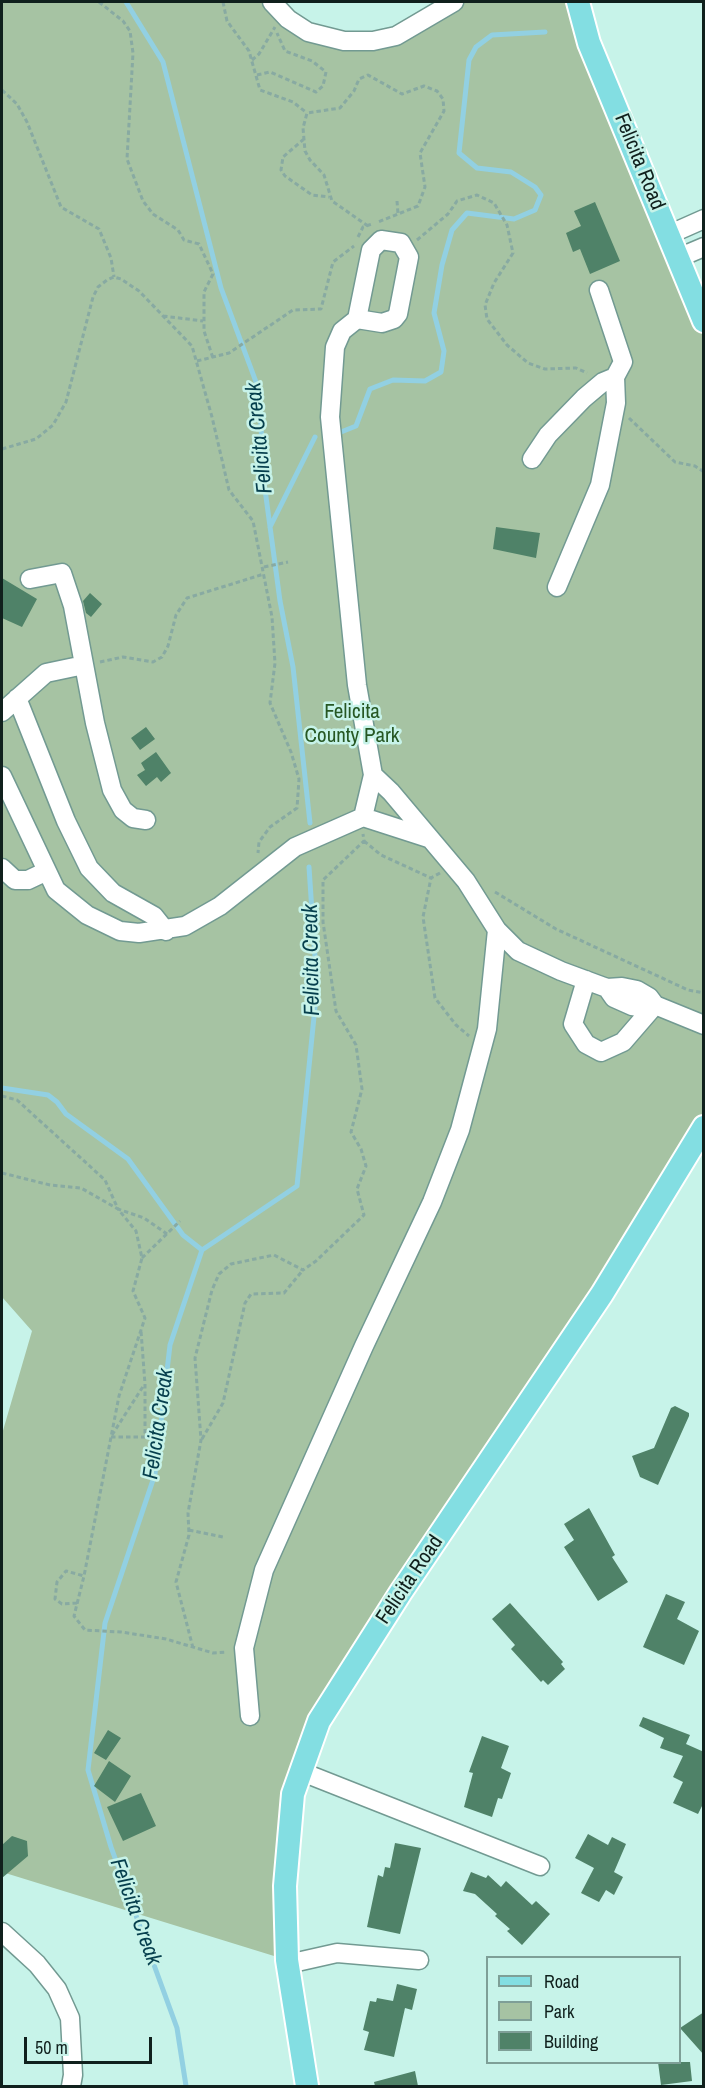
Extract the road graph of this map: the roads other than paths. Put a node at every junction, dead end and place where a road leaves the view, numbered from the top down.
1 (272, 2) edge
2 (454, 2) edge
3 (578, 2) edge
4 (704, 219) edge
5 (668, 235) junction
6 (704, 247) edge
7 (678, 258) junction
8 (599, 290) dead end
9 (357, 319) junction
10 (704, 321) edge
11 (609, 379) junction
12 (532, 459) dead end
13 (30, 579) dead end
14 (557, 587) dead end
15 (84, 665) junction
16 (16, 698) junction
17 (2, 712) edge
18 (373, 775) junction
19 (2, 776) edge
20 (361, 817) junction
21 (146, 820) dead end
22 (429, 838) junction
23 (2, 868) edge
24 (47, 871) junction
25 (497, 930) junction
26 (166, 931) junction
27 (586, 980) junction
28 (655, 1005) junction
29 (704, 1025) edge
30 (704, 1127) edge
31 (250, 1716) dead end
32 (302, 1772) junction
33 (540, 1866) dead end
34 (2, 1932) edge
35 (419, 1960) dead end
36 (288, 1964) junction
37 (71, 2086) edge
38 (307, 2086) edge

1 - 2 street
3 - 5 main road, Felicita Road
4 - 5 street
5 - 7 main road, Felicita Road
6 - 7 street
7 - 10 main road, Felicita Road
8 - 11 street
9 - 9 street
9 - 18 street
11 - 12 street
11 - 14 street
13 - 15 street
15 - 16 street
15 - 21 street
16 - 17 street
16 - 26 street
18 - 20 street
18 - 22 street
19 - 24 street
20 - 22 street
20 - 26 street
22 - 25 street
23 - 24 street
24 - 26 street
25 - 27 street
25 - 31 street
27 - 28 street
27 - 28 street
28 - 29 street
30 - 32 main road, Felicita Road
32 - 33 street
32 - 36 main road, Felicita Road
34 - 37 street
35 - 36 street
36 - 38 main road, Felicita Road

